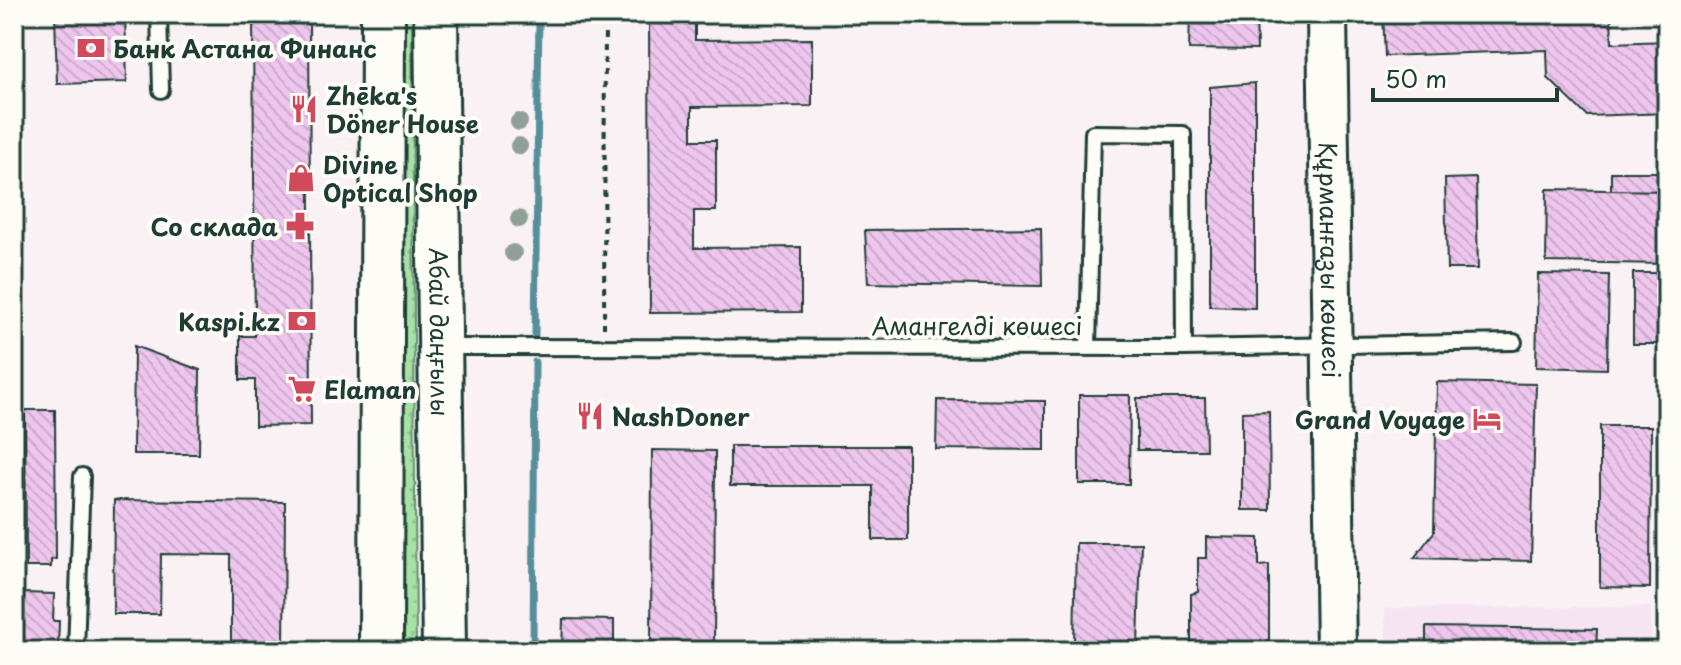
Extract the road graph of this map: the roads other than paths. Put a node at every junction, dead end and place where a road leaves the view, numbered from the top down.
1 (159, 14) edge
2 (383, 14) edge
3 (436, 14) edge
4 (1327, 14) edge
5 (1663, 14) edge
6 (1667, 27) edge
7 (161, 90) dead end
8 (1514, 342) dead end
9 (1332, 345) junction
10 (439, 346) junction
11 (1088, 347) junction
12 (1184, 348) junction
13 (82, 476) dead end
14 (76, 651) edge
15 (381, 651) edge
16 (444, 651) edge
17 (1336, 651) edge

1 - 7 lane
2 - 15 main road
3 - 10 main road, Абай даңғылы
4 - 9 street, Құрманғазы көшесі
5 - 6 lane
8 - 9 lane, Амангелді көшесі
9 - 12 lane, Амангелді көшесі
9 - 17 street, Құрманғазы көшесі
10 - 11 lane, Амангелді көшесі
10 - 16 main road, Абай даңғылы
11 - 12 lane, Амангелді көшесі
11 - 12 lane
13 - 14 lane

